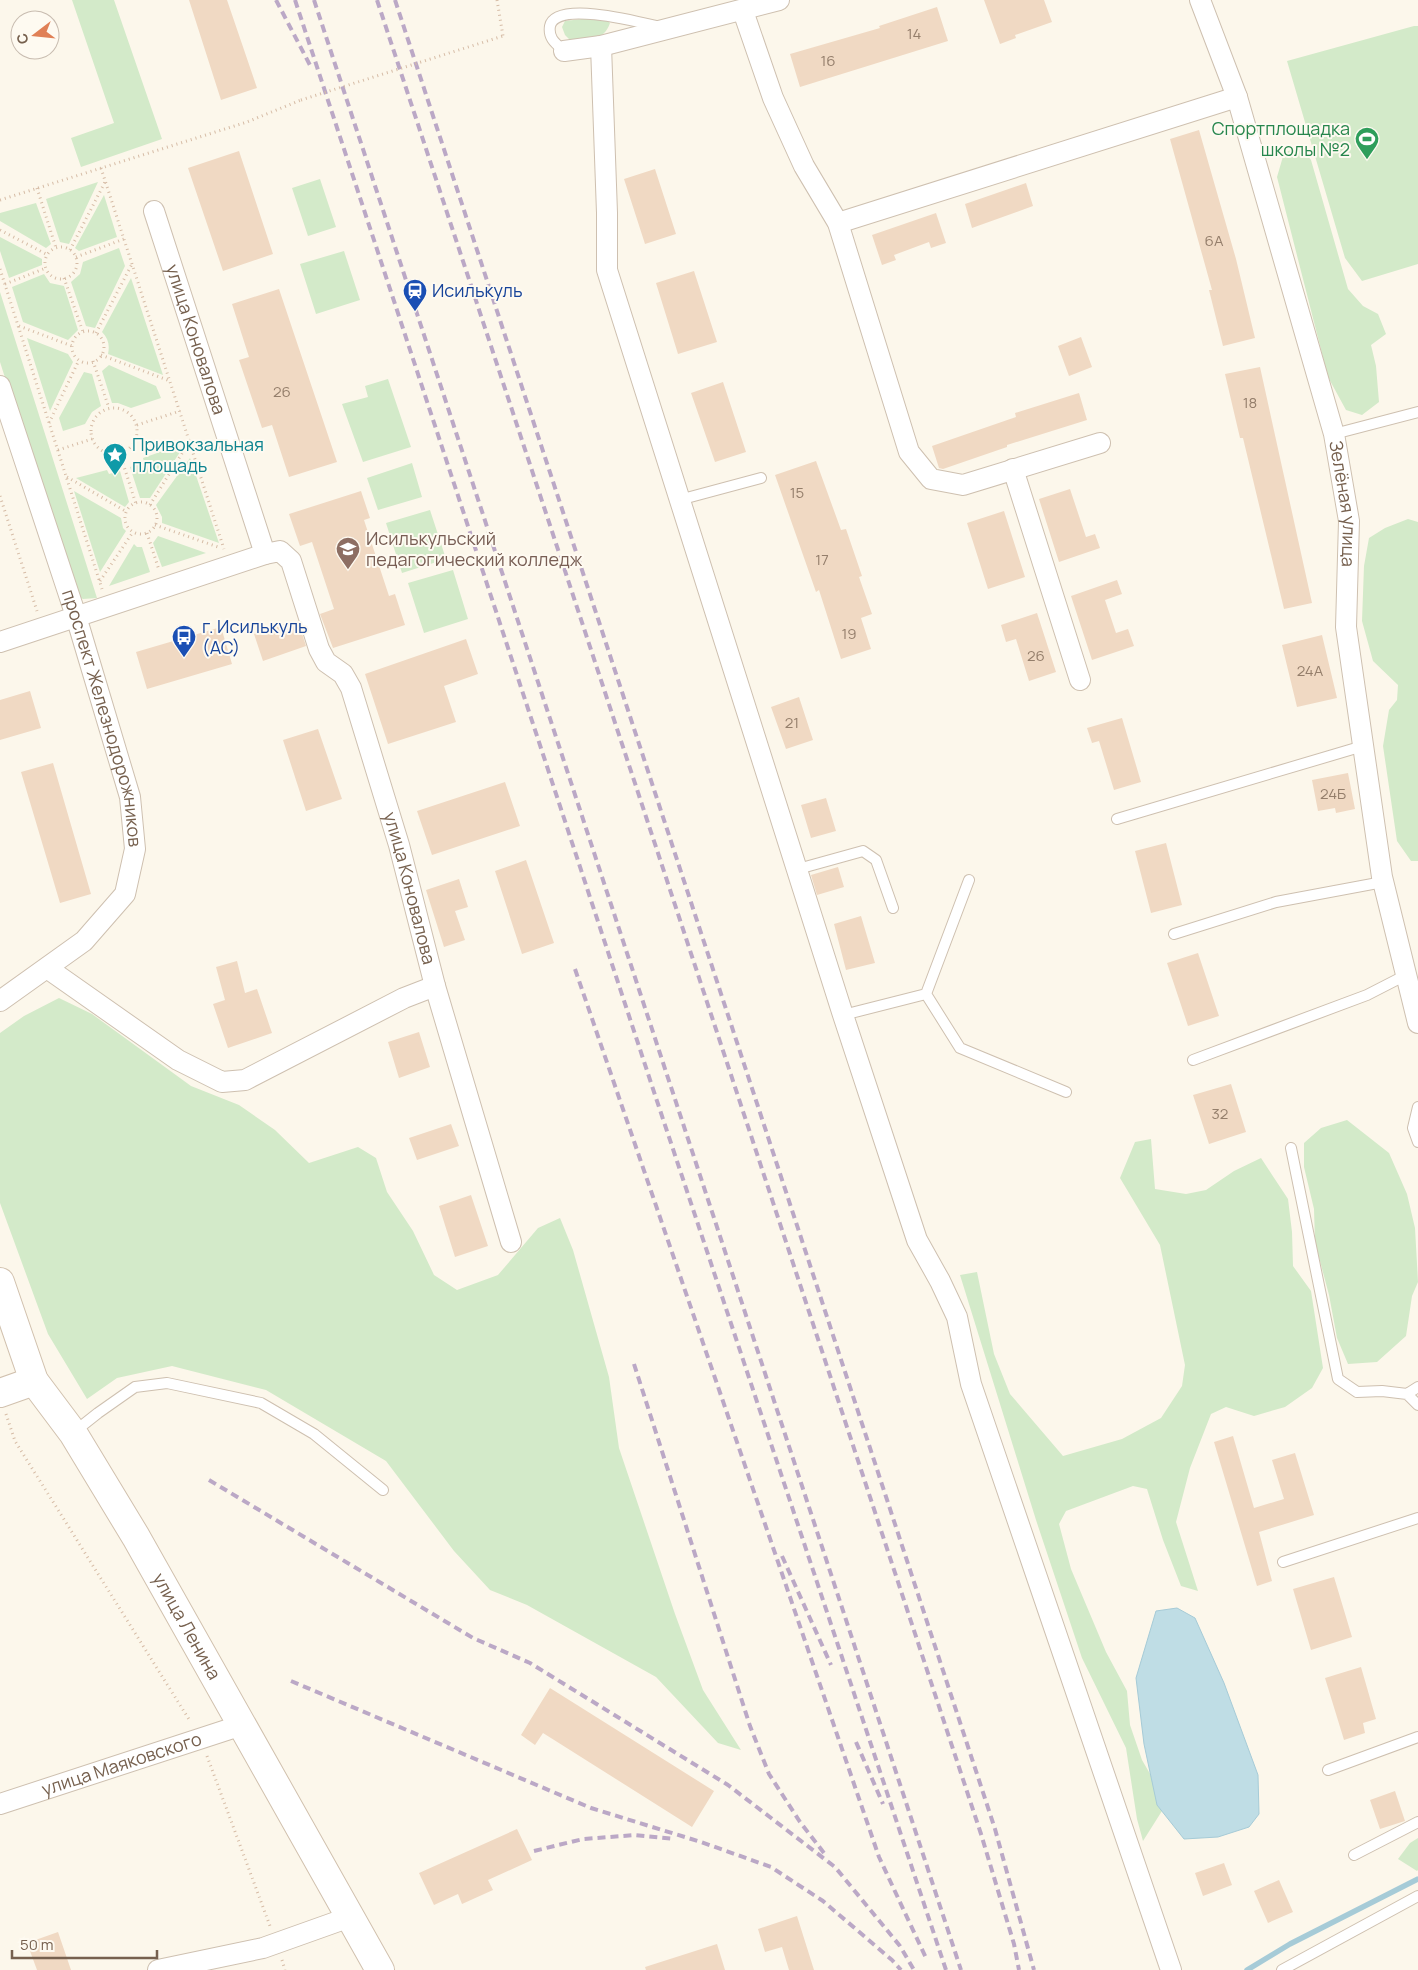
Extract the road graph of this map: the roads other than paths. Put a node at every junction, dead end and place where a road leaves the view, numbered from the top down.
1 (778, 0) edge
2 (1200, 0) edge
3 (743, 10) junction
4 (666, 29) junction
5 (601, 46) junction
6 (564, 51) joint
7 (1237, 97) junction
8 (154, 211) dead end
9 (838, 224) junction
10 (0, 386) edge
11 (1418, 412) edge
12 (1334, 434) junction
13 (1100, 443) dead end
14 (1012, 469) junction
15 (760, 478) dead end
16 (679, 500) junction
17 (272, 552) junction
18 (76, 617) junction
19 (0, 642) edge
20 (1080, 680) dead end
21 (1363, 746) junction
22 (1118, 819) dead end
23 (798, 869) junction
24 (969, 880) dead end
25 (1383, 882) junction
26 (893, 908) dead end
27 (1174, 934) dead end
28 (47, 968) junction
29 (1406, 974) junction
30 (436, 986) junction
31 (926, 994) junction
32 (0, 1001) edge
33 (843, 1015) junction
34 (1418, 1022) edge
35 (1193, 1060) dead end
36 (1066, 1092) dead end
37 (1418, 1107) edge
38 (1418, 1142) edge
39 (1290, 1148) dead end
40 (512, 1242) dead end
41 (0, 1282) edge
42 (34, 1381) junction
43 (1418, 1387) edge
44 (1406, 1394) junction
45 (2, 1399) edge
46 (1418, 1405) edge
47 (73, 1433) junction
48 (383, 1490) dead end
49 (1418, 1518) edge
50 (1283, 1562) dead end
51 (242, 1725) junction
52 (1418, 1738) edge
53 (1328, 1770) dead end
54 (0, 1804) edge
55 (1418, 1822) edge
56 (1354, 1855) dead end
57 (1418, 1896) edge
58 (350, 1917) junction
59 (158, 1970) edge
60 (380, 1970) edge
61 (1171, 1970) edge
62 (1282, 1970) edge

1 - 3 street
2 - 7 street, Зелёная улица
3 - 4 street
3 - 9 street
4 - 5 street
4 - 6 lane
5 - 6 street
5 - 16 street
7 - 9 street
7 - 12 street, Зелёная улица
8 - 17 street, улица Коновалова
9 - 14 street
10 - 18 street, проспект Железнодорожников
11 - 12 lane
12 - 21 street, Зелёная улица
13 - 14 street
14 - 20 street
15 - 16 lane
16 - 23 street
17 - 18 street
17 - 30 street, улица Коновалова
18 - 19 street
18 - 28 street, проспект Железнодорожников
21 - 22 lane
21 - 25 street, Зелёная улица
23 - 26 lane
23 - 33 street
24 - 31 lane
25 - 27 lane
25 - 29 street, Зелёная улица
28 - 30 street
28 - 32 street, проспект Железнодорожников
29 - 34 street, Зелёная улица
29 - 35 lane
30 - 40 street, улица Коновалова
31 - 33 lane
31 - 36 lane
33 - 61 street
37 - 38 lane
39 - 44 lane
41 - 42 street, улица Ленина
42 - 45 street
42 - 47 street, улица Ленина
43 - 44 lane
44 - 46 lane
47 - 48 lane
47 - 51 street, улица Ленина
49 - 50 lane
51 - 54 street, улица Маяковского
51 - 58 street, улица Ленина
52 - 53 lane
55 - 56 lane
57 - 62 lane
58 - 59 street
58 - 60 street, улица Ленина

